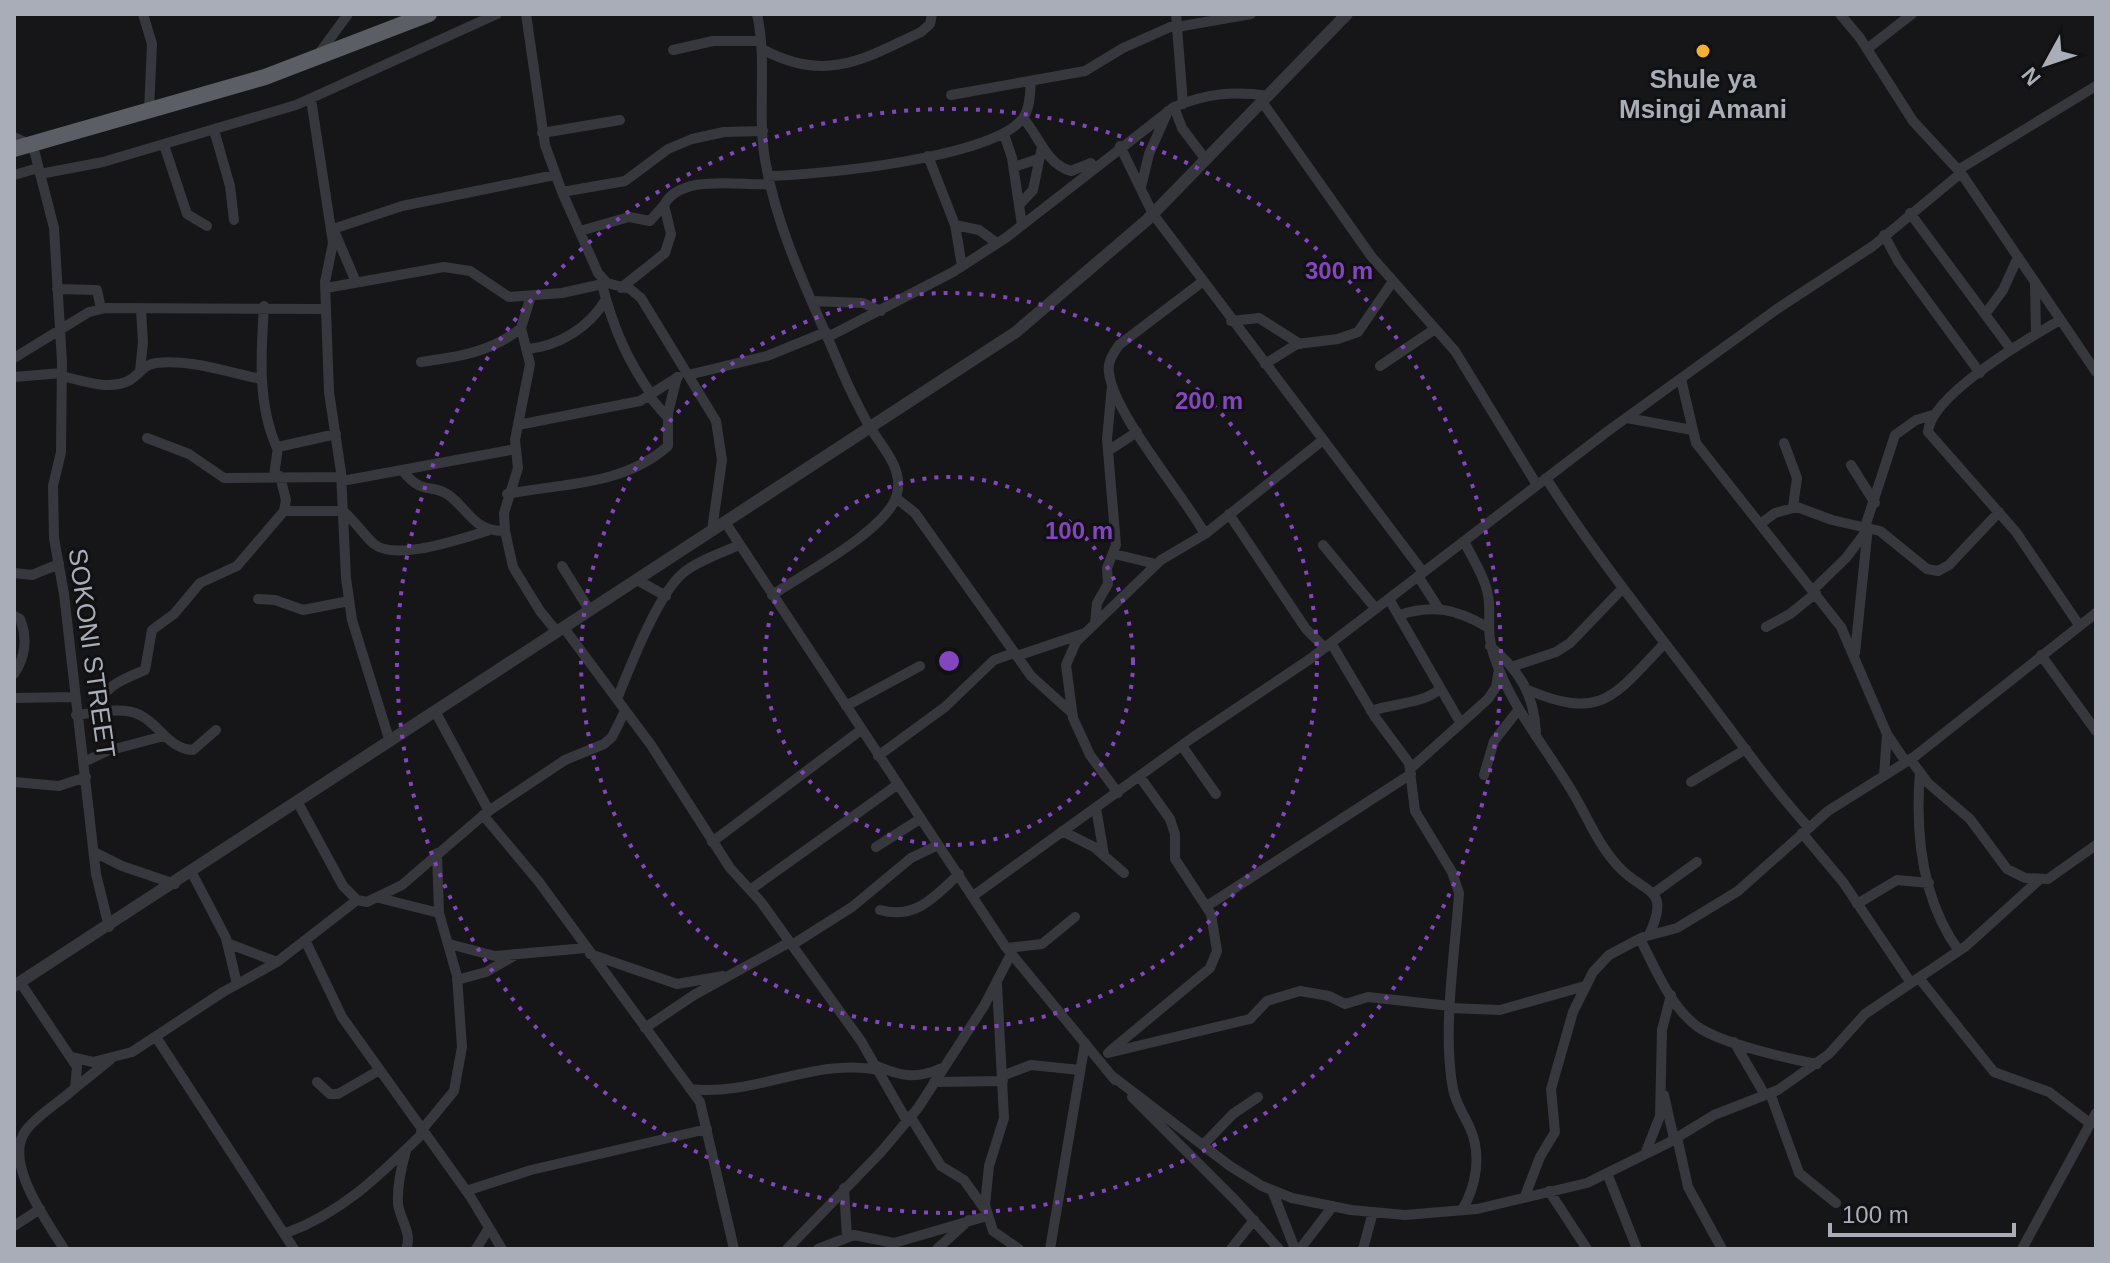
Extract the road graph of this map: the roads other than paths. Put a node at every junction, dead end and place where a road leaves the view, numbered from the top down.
1 (143, 14) edge
2 (348, 14) edge
3 (429, 14) edge
4 (497, 14) edge
5 (526, 14) edge
6 (757, 14) edge
7 (932, 14) edge
8 (1251, 14) edge
9 (1347, 14) edge
10 (1840, 14) edge
11 (1912, 14) edge
12 (1176, 22) edge
13 (762, 45) junction
14 (1867, 49) junction
15 (673, 50) dead end
16 (314, 60) junction
17 (1031, 82) junction
18 (2096, 86) edge
19 (951, 95) dead end
20 (311, 99) junction
21 (1266, 99) junction
22 (1175, 107) junction
23 (149, 112) junction
24 (1023, 118) junction
25 (620, 120) dead end
26 (214, 130) junction
27 (763, 131) junction
28 (542, 133) junction
29 (1004, 134) junction
30 (14, 137) edge
31 (164, 145) junction
32 (33, 146) junction
33 (1042, 146) junction
34 (1120, 146) junction
35 (14, 149) edge
36 (928, 156) junction
37 (1038, 159) junction
38 (1206, 160) junction
39 (1097, 165) junction
40 (1014, 167) junction
41 (39, 171) junction
42 (1959, 171) junction
43 (14, 175) edge
44 (555, 175) junction
45 (769, 180) junction
46 (1141, 187) junction
47 (562, 192) junction
48 (664, 205) junction
49 (1019, 205) junction
50 (1910, 213) junction
51 (1153, 214) junction
52 (234, 220) dead end
53 (955, 225) junction
54 (1022, 225) junction
55 (207, 226) dead end
56 (332, 227) junction
57 (580, 231) junction
58 (1884, 235) junction
59 (997, 243) junction
60 (2018, 257) junction
61 (962, 266) junction
62 (1393, 281) junction
63 (356, 282) junction
64 (1202, 282) junction
65 (604, 283) junction
66 (2035, 283) junction
67 (326, 288) junction
68 (621, 288) junction
69 (57, 289) junction
70 (531, 296) junction
71 (606, 299) junction
72 (812, 301) junction
73 (264, 306) junction
74 (101, 309) junction
75 (326, 309) junction
76 (141, 310) junction
77 (881, 311) junction
78 (1986, 313) junction
79 (2060, 320) junction
80 (1231, 321) junction
81 (521, 328) junction
82 (59, 329) junction
83 (1435, 329) junction
84 (2036, 334) junction
85 (827, 335) junction
86 (1300, 344) junction
87 (2010, 348) junction
88 (526, 349) junction
89 (14, 358) edge
90 (421, 362) dead end
91 (1265, 364) junction
92 (1380, 366) dead end
93 (2095, 370) edge
94 (140, 371) junction
95 (1980, 373) junction
96 (684, 374) junction
97 (62, 375) junction
98 (14, 377) edge
99 (261, 379) junction
100 (1681, 379) junction
101 (1112, 386) junction
102 (651, 396) junction
103 (1933, 415) junction
104 (668, 418) junction
105 (1627, 418) junction
106 (518, 425) junction
107 (869, 427) junction
108 (1692, 430) junction
109 (1137, 432) junction
110 (336, 434) junction
111 (147, 438) dead end
112 (1323, 440) junction
113 (1784, 443) dead end
114 (277, 448) junction
115 (516, 449) junction
116 (1108, 451) junction
117 (1851, 465) dead end
118 (402, 470) junction
119 (277, 476) junction
120 (342, 479) junction
121 (1542, 481) junction
122 (507, 494) junction
123 (896, 498) junction
124 (1875, 503) junction
125 (1793, 507) junction
126 (284, 511) junction
127 (343, 511) junction
128 (1999, 512) junction
129 (1229, 514) junction
130 (725, 522) junction
131 (1760, 524) junction
132 (1867, 528) junction
133 (712, 530) junction
134 (487, 531) junction
135 (505, 531) junction
136 (1205, 534) junction
137 (1464, 541) junction
138 (739, 545) junction
139 (1323, 545) dead end
140 (1114, 554) junction
141 (59, 564) junction
142 (1156, 564) junction
143 (562, 566) dead end
144 (14, 573) edge
145 (1420, 574) junction
146 (637, 580) junction
147 (1622, 589) junction
148 (1815, 591) junction
149 (772, 595) junction
150 (666, 596) junction
151 (258, 599) dead end
152 (1389, 599) junction
153 (349, 601) junction
154 (1376, 609) junction
155 (1439, 609) junction
156 (590, 611) junction
157 (2096, 613) edge
158 (1399, 615) junction
159 (14, 616) edge
160 (1095, 623) junction
161 (2079, 625) junction
162 (1487, 627) junction
163 (1766, 627) dead end
164 (561, 630) junction
165 (1084, 634) junction
166 (1664, 644) junction
167 (1328, 646) junction
168 (1490, 646) junction
169 (1855, 653) junction
170 (1015, 654) junction
171 (2041, 655) junction
172 (920, 666) dead end
173 (1514, 666) junction
174 (1499, 669) junction
175 (14, 674) edge
176 (1440, 689) junction
177 (1528, 690) junction
178 (74, 697) junction
179 (14, 698) edge
180 (617, 699) junction
181 (846, 706) junction
182 (1519, 709) junction
183 (435, 711) junction
184 (625, 711) junction
185 (1371, 711) junction
186 (1071, 712) junction
187 (92, 713) junction
188 (76, 715) junction
189 (1460, 722) junction
190 (216, 730) dead end
191 (861, 730) junction
192 (2096, 731) edge
193 (1887, 734) junction
194 (1536, 735) junction
195 (164, 736) junction
196 (390, 742) junction
197 (1182, 746) junction
198 (1746, 749) junction
199 (878, 756) junction
200 (1908, 760) junction
201 (84, 762) junction
202 (1410, 771) junction
203 (1920, 772) junction
204 (1484, 775) dead end
205 (1884, 776) junction
206 (86, 777) junction
207 (1140, 777) junction
208 (14, 782) edge
209 (1691, 782) dead end
210 (897, 785) junction
211 (1118, 793) junction
212 (1216, 794) dead end
213 (298, 803) junction
214 (1096, 808) junction
215 (486, 813) junction
216 (920, 819) junction
217 (1062, 831) junction
218 (1805, 831) junction
219 (712, 842) junction
220 (938, 845) junction
221 (876, 847) dead end
222 (2091, 848) edge
223 (94, 852) junction
224 (437, 853) junction
225 (1104, 855) junction
226 (1697, 862) dead end
227 (2096, 863) edge
228 (192, 873) junction
229 (1124, 873) dead end
230 (959, 874) junction
231 (2039, 880) junction
232 (1929, 883) junction
233 (175, 884) junction
234 (750, 890) junction
235 (1654, 893) junction
236 (973, 896) junction
237 (379, 898) junction
238 (357, 900) junction
239 (1857, 904) junction
240 (1207, 906) junction
241 (880, 910) dead end
242 (439, 913) junction
243 (1075, 917) dead end
244 (109, 927) junction
245 (1644, 937) junction
246 (306, 942) junction
247 (227, 943) junction
248 (791, 943) junction
249 (449, 944) junction
250 (588, 951) junction
251 (1009, 951) junction
252 (1959, 951) junction
253 (516, 954) junction
254 (277, 962) junction
255 (729, 975) junction
256 (457, 980) junction
257 (1915, 981) junction
258 (17, 984) edge
259 (237, 984) junction
260 (997, 984) junction
261 (1585, 986) junction
262 (1671, 995) junction
263 (1450, 1007) junction
264 (645, 1028) junction
265 (156, 1037) junction
266 (1734, 1041) junction
267 (1085, 1043) junction
268 (1103, 1056) junction
269 (71, 1057) junction
270 (112, 1058) junction
271 (1817, 1064) junction
272 (878, 1068) junction
273 (942, 1068) junction
274 (1080, 1070) junction
275 (378, 1071) junction
276 (1112, 1076) junction
277 (1003, 1078) junction
278 (317, 1082) dead end
279 (934, 1082) junction
280 (75, 1088) junction
281 (690, 1089) junction
282 (1663, 1093) junction
283 (1768, 1094) junction
284 (1258, 1097) dead end
285 (2096, 1113) edge
286 (908, 1118) junction
287 (2091, 1124) junction
288 (707, 1129) junction
289 (422, 1132) junction
290 (1676, 1138) junction
291 (1203, 1145) junction
292 (16, 1146) edge
293 (406, 1150) junction
294 (1645, 1154) junction
295 (1607, 1173) junction
296 (844, 1188) junction
297 (1272, 1190) junction
298 (466, 1191) junction
299 (1549, 1191) junction
300 (1525, 1196) junction
301 (1836, 1203) dead end
302 (1333, 1206) junction
303 (40, 1209) junction
304 (1462, 1210) junction
305 (1373, 1212) junction
306 (986, 1213) junction
307 (969, 1220) junction
308 (1254, 1220) junction
309 (14, 1226) edge
310 (489, 1228) junction
311 (286, 1233) junction
312 (847, 1237) junction
313 (885, 1246) edge
314 (64, 1249) edge
315 (294, 1249) edge
316 (406, 1249) edge
317 (476, 1249) edge
318 (502, 1249) edge
319 (734, 1249) edge
320 (787, 1249) edge
321 (818, 1249) edge
322 (937, 1249) edge
323 (1019, 1249) edge
324 (1050, 1249) edge
325 (1231, 1249) edge
326 (1279, 1249) edge
327 (1298, 1249) edge
328 (1363, 1249) edge
329 (1587, 1249) edge
330 (1637, 1249) edge
331 (1722, 1249) edge
332 (2022, 1249) edge

1 - 23 street
2 - 16 street
3 - 16 highway
4 - 20 street
5 - 28 street
6 - 13 street
7 - 13 street
8 - 12 street
9 - 21 street
10 - 14 street
11 - 14 street
12 - 17 street
12 - 22 street
13 - 15 street
13 - 27 street
14 - 42 street
16 - 23 highway
17 - 19 street
17 - 24 street
18 - 42 street
20 - 26 street
20 - 56 street
21 - 22 street
21 - 38 street
21 - 62 street
22 - 34 street
22 - 38 street
22 - 46 street
23 - 32 highway
24 - 29 street
24 - 33 street
25 - 28 street
26 - 31 street
26 - 52 street
27 - 45 street
27 - 47 street
28 - 44 street
29 - 36 street
29 - 40 street
30 - 32 street
31 - 41 street
31 - 55 street
32 - 35 highway
32 - 41 street, SOKONI STREET
33 - 37 street
33 - 39 street
34 - 39 street
34 - 46 street
36 - 45 street
36 - 53 street
37 - 40 street
37 - 49 street
38 - 51 street
39 - 54 street
40 - 49 street
41 - 43 street
41 - 69 street, SOKONI STREET
42 - 50 street
42 - 60 street
44 - 47 street
44 - 56 street
45 - 48 street
45 - 72 street
46 - 51 street
47 - 57 street
48 - 57 street
48 - 68 street
49 - 54 street
50 - 58 street
50 - 78 street
51 - 64 street
51 - 107 street
53 - 59 street
53 - 61 street
54 - 59 street
56 - 63 street
56 - 67 street
57 - 65 street
58 - 95 street
58 - 100 street
59 - 61 street
60 - 66 street
60 - 78 street
61 - 77 street
62 - 83 street
62 - 86 street
63 - 67 street
63 - 70 street
64 - 80 street
64 - 101 street
65 - 68 street
65 - 70 street
65 - 71 street
66 - 79 street
66 - 84 street
67 - 75 street
68 - 96 street
69 - 74 street
69 - 82 street, SOKONI STREET
70 - 81 street
71 - 88 street
71 - 102 street
72 - 77 street
72 - 85 street
73 - 75 street
73 - 76 street
73 - 99 street
74 - 76 street
74 - 82 street
75 - 110 street
76 - 94 street
77 - 85 street
78 - 87 street
79 - 84 street
79 - 93 street
80 - 86 street
80 - 91 street
81 - 88 street
81 - 90 street
82 - 89 street
82 - 97 street, SOKONI STREET
83 - 92 street
83 - 121 street
84 - 87 street
85 - 96 street
85 - 107 street
86 - 91 street
87 - 95 street
88 - 106 street
91 - 112 street
94 - 97 street
94 - 99 street
95 - 103 street
96 - 102 street
96 - 104 street
96 - 133 street
97 - 98 street
97 - 141 street, SOKONI STREET
99 - 114 street
100 - 105 street
100 - 108 street
101 - 109 street
101 - 116 street
102 - 104 street
102 - 106 street
103 - 124 street
103 - 128 street
104 - 122 street
105 - 108 street
105 - 121 street
106 - 115 street
107 - 123 street
107 - 130 street
108 - 131 street
109 - 116 street
109 - 136 street
110 - 114 street
110 - 120 street
111 - 119 street
112 - 129 street
112 - 145 street
113 - 125 street
114 - 119 street
115 - 118 street
115 - 122 street
116 - 140 street
117 - 124 street
118 - 120 street
118 - 134 street
119 - 120 street
119 - 126 street
120 - 127 street
121 - 137 street
121 - 147 street
122 - 135 street
123 - 149 street
123 - 170 street
124 - 132 street
125 - 131 street
125 - 132 street
126 - 127 street
126 - 187 street
127 - 134 street
127 - 153 street
128 - 132 street
128 - 161 street
129 - 136 street
129 - 167 street
130 - 133 street
130 - 138 street
131 - 148 street
132 - 148 street
132 - 169 street
133 - 146 street
134 - 135 street
135 - 164 street
136 - 142 street
137 - 145 street
137 - 162 street
138 - 149 street
138 - 150 street
139 - 154 street
140 - 142 street
140 - 160 street
141 - 144 street
141 - 178 street, SOKONI STREET
142 - 160 street
143 - 156 street
145 - 152 street
145 - 155 street
146 - 150 street
146 - 156 street
147 - 166 street
147 - 173 street
148 - 163 street
148 - 169 street
149 - 181 street
150 - 180 street
151 - 153 street
152 - 154 street
152 - 158 street
153 - 196 street
154 - 167 street
155 - 158 street
155 - 162 street
156 - 164 street
157 - 161 street
158 - 176 street
159 - 175 street
160 - 165 street
161 - 171 street
162 - 168 street
164 - 180 street
164 - 183 street
165 - 170 street
165 - 186 street
166 - 177 street
166 - 198 street
167 - 185 street
167 - 197 street
168 - 173 street
168 - 174 street
169 - 193 street
170 - 186 street
170 - 199 street
171 - 192 street
171 - 200 street
172 - 181 street
173 - 177 street
174 - 182 street
174 - 189 street
176 - 185 street
176 - 189 street
177 - 194 street
178 - 179 street
178 - 188 street, SOKONI STREET
180 - 184 street
181 - 191 street
182 - 194 street
182 - 204 street
183 - 196 street
183 - 215 street
184 - 215 street
184 - 219 street
185 - 202 street
186 - 211 street
187 - 188 street
187 - 195 street
188 - 201 street, SOKONI STREET
189 - 202 street
190 - 195 street
191 - 199 street
191 - 219 street
193 - 200 street
193 - 205 street
194 - 235 street
195 - 201 street
196 - 213 street
197 - 207 street
197 - 212 street
198 - 209 street
198 - 218 street
199 - 210 street
200 - 203 street
200 - 205 street
201 - 206 street, SOKONI STREET
202 - 240 street
202 - 263 street
203 - 231 street
203 - 232 street
205 - 218 street
206 - 208 street
206 - 223 street, SOKONI STREET
207 - 211 street
207 - 240 street
210 - 216 street
210 - 234 street
211 - 214 street
213 - 228 street
213 - 238 street
214 - 217 street
214 - 225 street
215 - 224 street
215 - 250 street
216 - 220 street
216 - 221 street
217 - 225 street
217 - 236 street
218 - 239 street
218 - 245 street
219 - 234 street
220 - 230 street
220 - 248 street
222 - 227 street
222 - 231 street
223 - 233 street
223 - 244 street, SOKONI STREET
224 - 237 street
224 - 242 street
225 - 229 street
226 - 235 street
228 - 233 street
228 - 247 street
230 - 236 street
230 - 241 street
231 - 252 street
232 - 239 street
232 - 252 street
233 - 244 street
234 - 248 street
235 - 245 street
236 - 251 street
237 - 238 street
237 - 242 street
238 - 246 street
239 - 257 street
240 - 268 street
242 - 249 street
243 - 251 street
244 - 258 street
245 - 261 street
245 - 262 street
246 - 254 street
246 - 275 street
247 - 254 street
247 - 259 street
248 - 255 street
248 - 272 street
249 - 253 street
249 - 256 street
250 - 253 street
250 - 255 street
250 - 264 street
251 - 260 street
251 - 267 street
252 - 257 street
253 - 256 street
254 - 259 street
255 - 264 street
256 - 289 street
257 - 271 street
257 - 287 street
258 - 269 street
259 - 265 street
260 - 273 street
260 - 277 street
261 - 263 street
261 - 300 street
262 - 266 street
262 - 282 street
263 - 268 street
263 - 304 street
264 - 281 street
265 - 270 street
265 - 311 street
266 - 271 street
266 - 283 street
267 - 268 street
267 - 274 street
268 - 276 street
269 - 270 street
269 - 280 street
270 - 280 street
271 - 283 street
272 - 273 street
272 - 281 street
272 - 286 street
273 - 279 street
274 - 277 street
274 - 324 street
275 - 278 street
275 - 289 street
276 - 291 street
276 - 308 street
277 - 279 street
277 - 306 street
279 - 286 street
280 - 292 street
281 - 288 street
282 - 290 street
282 - 294 street
283 - 290 street
283 - 301 street
284 - 291 street
285 - 287 street
286 - 296 street
286 - 306 street
287 - 332 street
288 - 298 street
288 - 319 street
289 - 293 street
289 - 298 street
290 - 294 street
290 - 331 street
291 - 297 street
292 - 303 street
293 - 311 street
293 - 316 street
294 - 295 street
295 - 299 street
295 - 330 street
296 - 312 street
296 - 320 street
297 - 302 street
297 - 327 street
298 - 310 street
299 - 300 street
299 - 329 street
300 - 304 street
302 - 305 street
302 - 327 street
303 - 309 street
303 - 314 street
304 - 305 street
305 - 328 street
306 - 307 street
306 - 323 street
307 - 313 street
307 - 322 street
308 - 325 street
308 - 326 street
310 - 317 street
310 - 318 street
311 - 315 street
312 - 313 street
312 - 321 street

